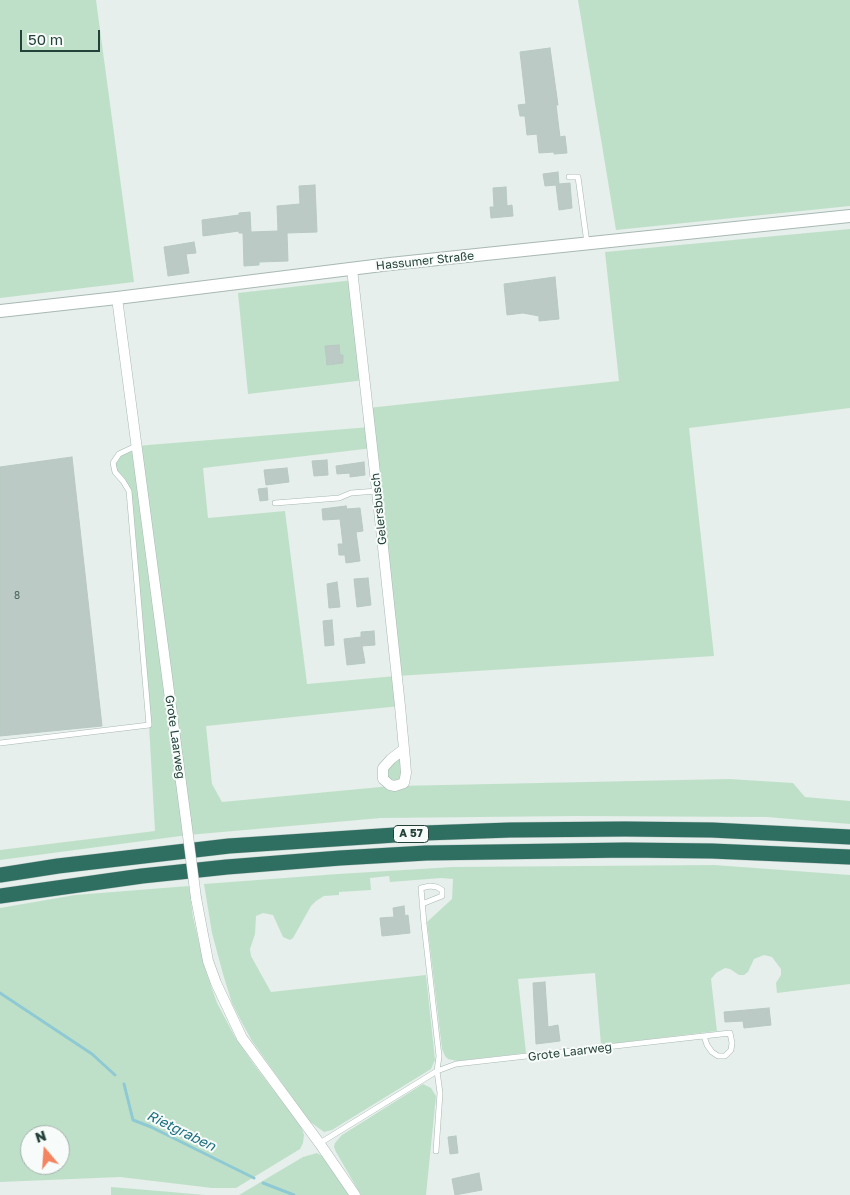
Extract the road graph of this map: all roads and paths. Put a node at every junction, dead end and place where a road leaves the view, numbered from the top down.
1 (570, 177) dead end
2 (850, 216) edge
3 (587, 244) junction
4 (352, 269) junction
5 (117, 298) junction
6 (0, 311) edge
7 (136, 446) junction
8 (378, 491) junction
9 (274, 503) dead end
10 (0, 743) edge
11 (404, 750) dead end
12 (850, 837) edge
13 (850, 858) edge
14 (0, 875) edge
15 (0, 896) edge
16 (422, 904) junction
17 (704, 1036) junction
18 (436, 1071) junction
19 (320, 1144) junction
20 (436, 1151) dead end
21 (354, 1195) edge

1 - 3 lane
2 - 3 street, Hassumer Straße
3 - 4 street, Hassumer Straße
4 - 5 street, Hassumer Straße
4 - 8 street, Gelersbusch
5 - 6 street, Hassumer Straße
5 - 7 street, Grote Laarweg
7 - 10 lane
7 - 19 street, Grote Laarweg, bridge
8 - 9 lane
8 - 11 street, Gelersbusch
12 - 14 highway, A 57
13 - 15 highway, A 57
16 - 16 lane
16 - 18 lane
17 - 17 lane, Grote Laarweg
17 - 18 lane, Grote Laarweg
18 - 19 lane, Grote Laarweg
18 - 20 lane
19 - 21 street, Grote Laarweg

